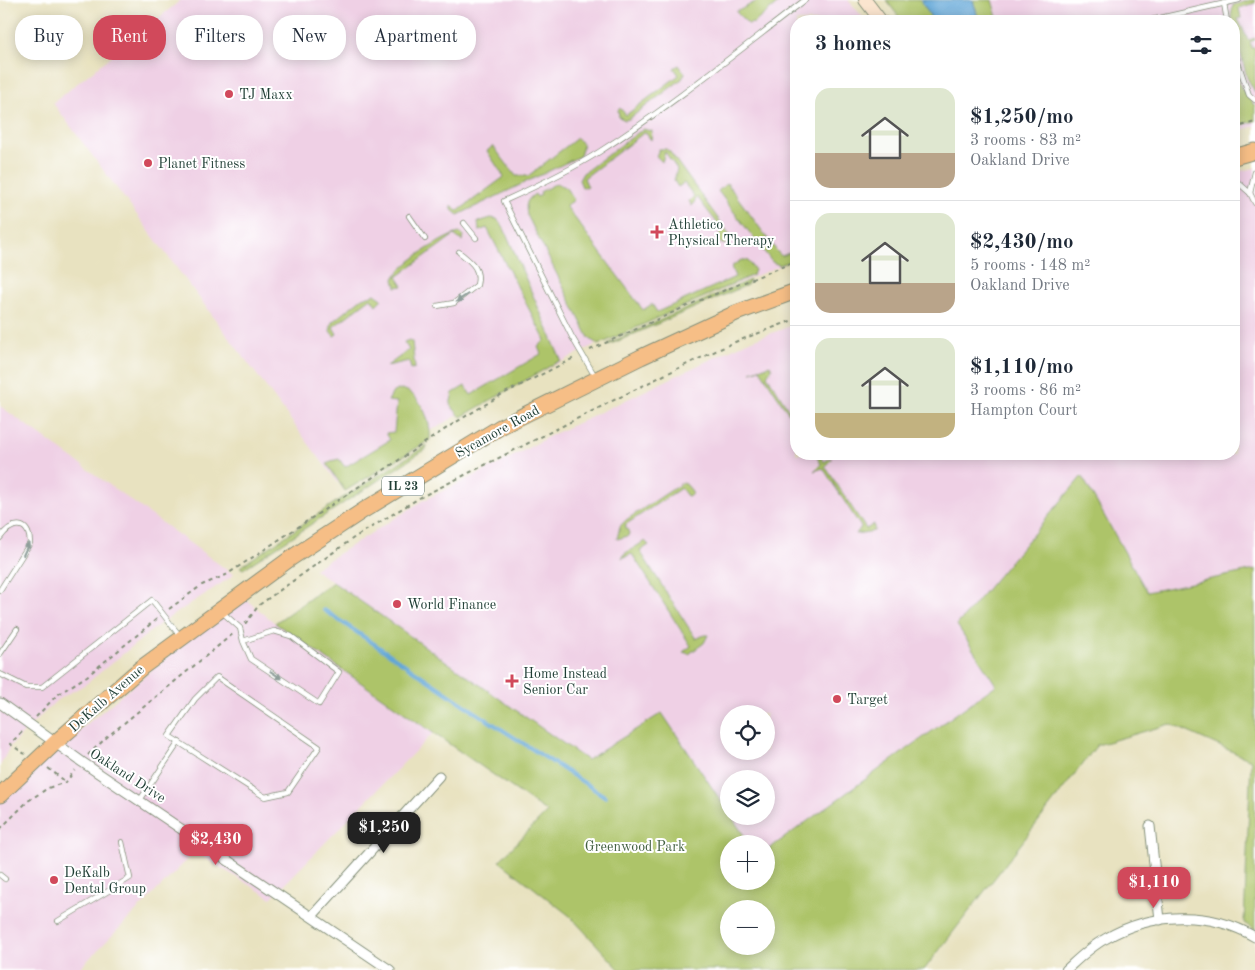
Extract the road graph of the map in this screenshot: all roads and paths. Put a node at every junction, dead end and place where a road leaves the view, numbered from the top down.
1 (805, 0) edge
2 (865, 0) edge
3 (1239, 0) edge
4 (1224, 3) junction
5 (876, 15) edge
6 (1173, 15) edge
7 (1226, 15) edge
8 (1240, 69) edge
9 (1255, 100) edge
10 (1255, 122) edge
11 (1240, 126) edge
12 (1255, 151) edge
13 (1240, 155) edge
14 (1255, 172) edge
15 (1240, 184) edge
16 (1250, 193) junction
17 (1255, 203) edge
18 (409, 216) dead end
19 (464, 223) dead end
20 (476, 238) dead end
21 (425, 239) dead end
22 (459, 252) dead end
23 (790, 293) edge
24 (436, 306) dead end
25 (790, 321) edge
26 (596, 379) junction
27 (0, 538) edge
28 (0, 590) edge
29 (220, 609) junction
30 (240, 628) junction
31 (17, 629) dead end
32 (181, 637) junction
33 (243, 641) junction
34 (0, 654) edge
35 (0, 674) edge
36 (0, 703) edge
37 (56, 742) junction
38 (179, 742) junction
39 (82, 762) junction
40 (439, 776) dead end
41 (0, 795) edge
42 (140, 800) junction
43 (1150, 826) dead end
44 (0, 829) edge
45 (122, 842) dead end
46 (0, 875) edge
47 (5, 879) dead end
48 (312, 916) junction
49 (1160, 920) junction
50 (58, 921) dead end
51 (1255, 937) edge
52 (390, 970) edge
53 (1066, 970) edge

1 - 26 lane
2 - 5 main road
3 - 4 lane
4 - 6 lane
4 - 7 lane
8 - 9 lane
10 - 11 path
12 - 13 main road
14 - 16 lane
15 - 16 lane
16 - 17 lane
18 - 21 lane
19 - 20 lane
22 -> 24 lane
23 - 26 main road, Sycamore Road / IL 23
25 - 30 path
26 - 29 main road, Sycamore Road / IL 23
28 -> 27 lane
29 - 30 lane
29 - 32 main road, DeKalb Avenue / IL 23
30 - 33 lane
30 - 39 path
31 - 34 lane
32 - 35 lane
32 - 37 main road, DeKalb Avenue / IL 23
33 -> 33 lane
36 - 37 street, Oakland Drive
37 - 39 street, Oakland Drive
37 - 41 main road, DeKalb Avenue / IL 23
38 - 38 lane
38 - 42 lane
39 - 42 street, Oakland Drive
39 - 44 path
40 - 48 street
42 - 48 street, Oakland Drive
43 - 49 street
45 - 50 lane
46 - 47 lane
48 - 52 street, Oakland Drive
49 - 51 street
49 - 53 street

